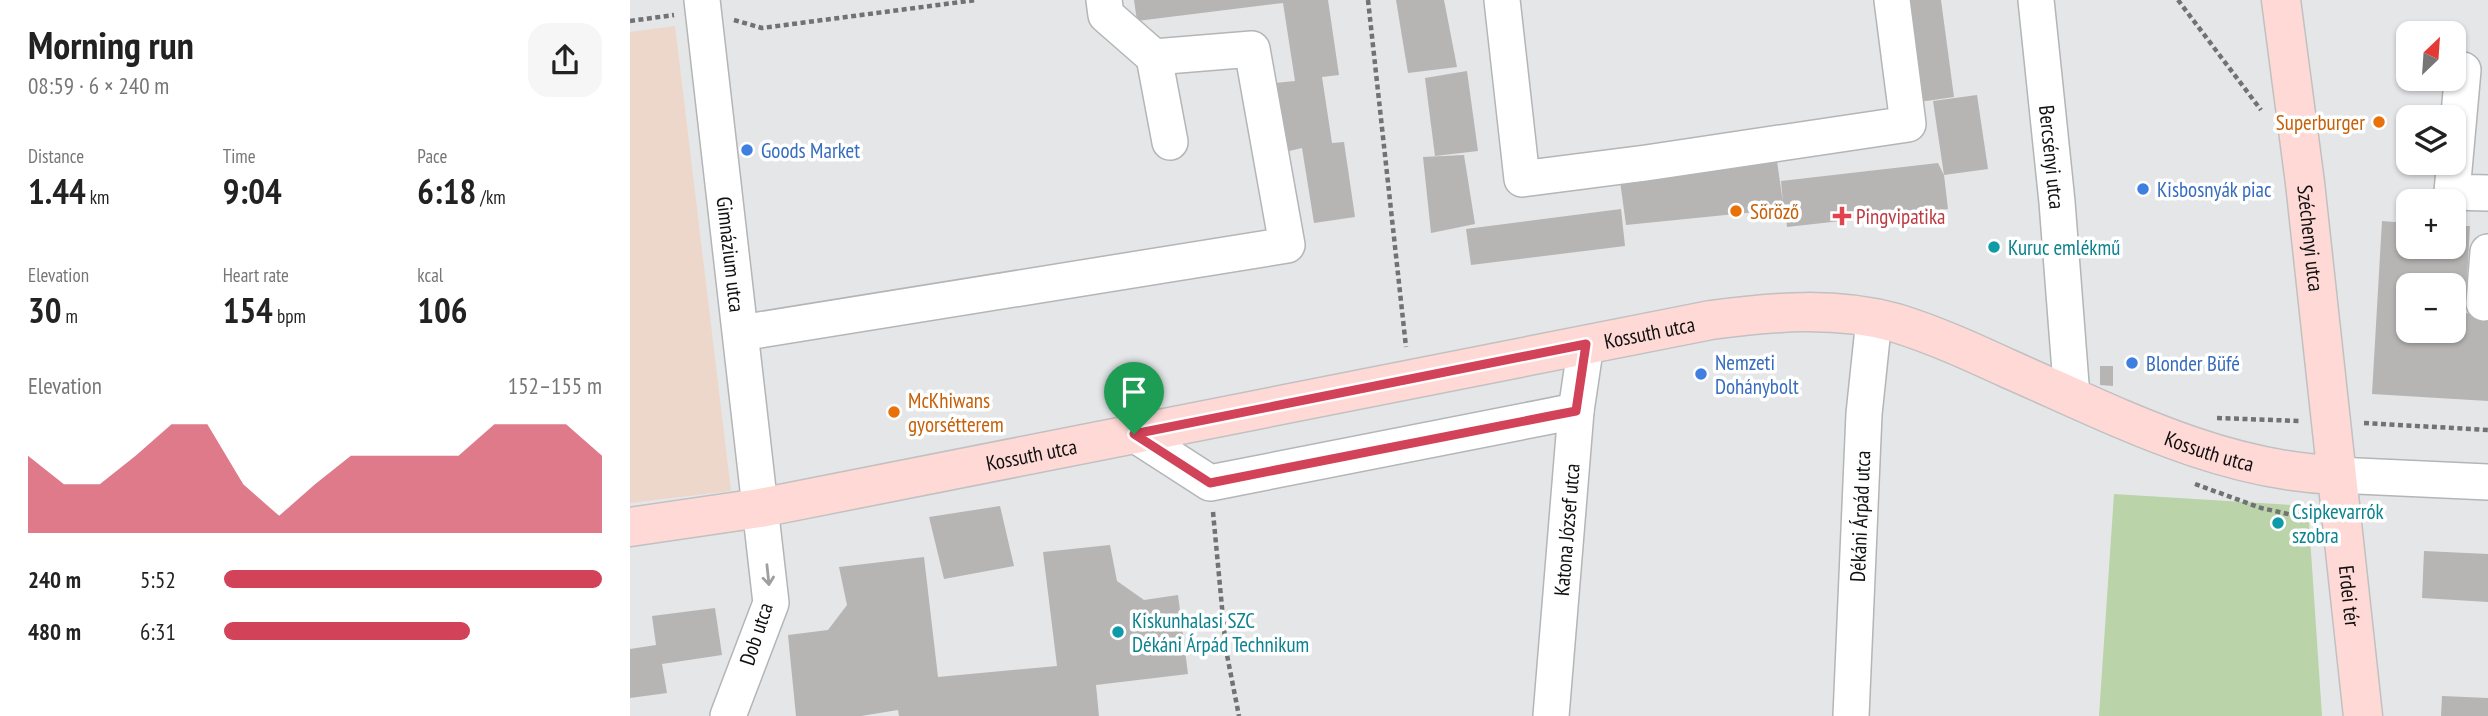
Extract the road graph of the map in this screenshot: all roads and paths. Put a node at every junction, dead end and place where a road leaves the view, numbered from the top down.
1 (976, 0) edge
2 (1104, 0) edge
3 (1368, 0) edge
4 (1503, 0) edge
5 (1892, 0) edge
6 (2036, 0) edge
7 (2178, 0) edge
8 (2281, 0) edge
9 (702, 5) edge
10 (630, 21) edge
11 (1154, 57) junction
12 (2461, 91) edge
13 (2264, 113) dead end
14 (1170, 142) dead end
15 (2488, 193) edge
16 (2488, 252) edge
17 (2484, 303) dead end
18 (1874, 319) junction
19 (741, 333) junction
20 (1586, 344) junction
21 (1410, 379) junction
22 (2072, 397) junction
23 (1576, 411) junction
24 (2211, 418) dead end
25 (2317, 421) junction
26 (2488, 430) edge
27 (1134, 434) junction
28 (2336, 475) junction
29 (2488, 482) edge
30 (1210, 483) junction
31 (760, 508) junction
32 (630, 527) edge
33 (720, 715) edge
34 (1239, 716) edge
35 (1551, 716) edge
36 (1852, 716) edge
37 (2363, 716) edge

1 - 9 path
2 - 11 street
3 - 21 path
4 - 5 street
6 - 22 street, Bercsényi utca
7 - 13 path
8 - 25 main road, Széchenyi utca
9 - 10 path
9 - 19 street, Gimnázium utca
11 - 14 street
11 - 19 street
12 - 15 street
16 - 17 street
18 - 20 main road, Kossuth utca
18 - 22 main road, Kossuth utca
18 - 36 street, Dékáni Árpád utca
19 - 31 street, Gimnázium utca
20 - 21 main road, Kossuth utca
20 - 23 street, Katona József utca
21 - 27 main road, Kossuth utca
22 - 28 main road, Kossuth utca
23 - 30 street
23 - 35 street, Katona József utca
24 - 25 path
25 - 26 path
25 - 28 main road, Széchenyi utca
27 - 30 street
27 - 31 main road, Kossuth utca
28 - 29 street, Kossuth utca
28 - 37 main road, Erdei tér
30 - 34 path
31 - 32 main road, Kossuth utca
31 -> 33 street, Dob utca

